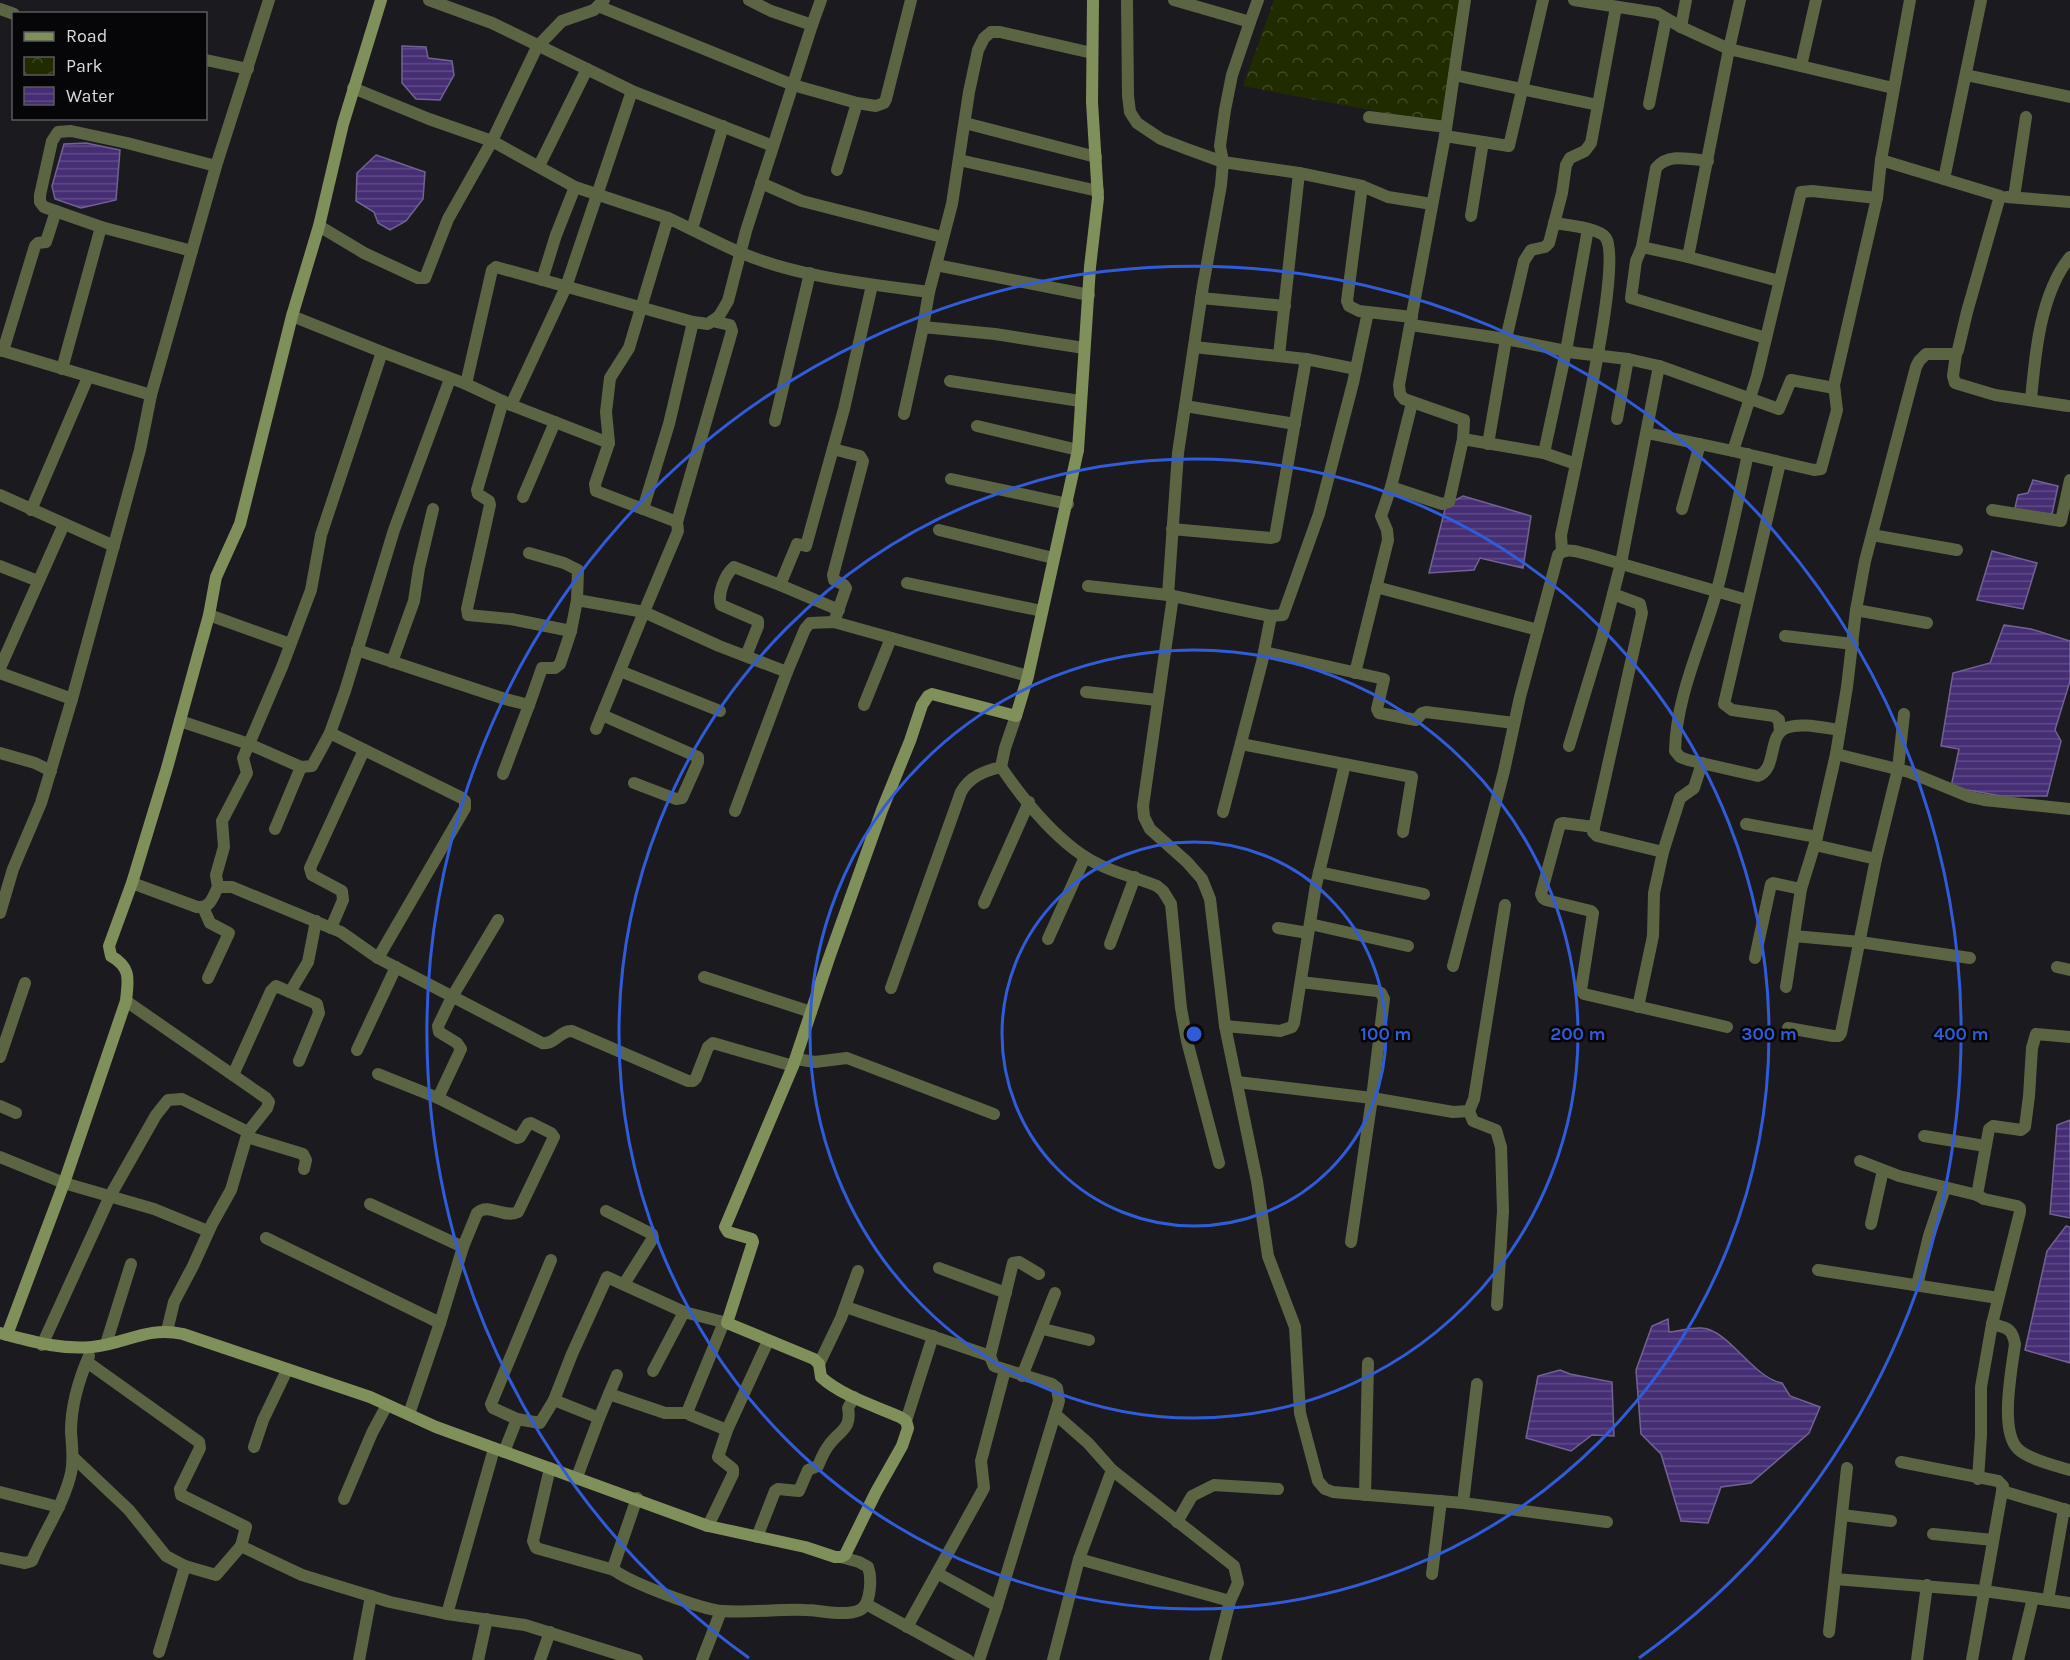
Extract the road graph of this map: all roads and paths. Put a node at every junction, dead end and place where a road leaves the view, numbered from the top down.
1 (269, 0) edge
2 (381, 0) edge
3 (429, 0) edge
4 (749, 0) edge
5 (821, 0) edge
6 (911, 0) edge
7 (1093, 0) edge
8 (1127, 0) edge
9 (1174, 0) edge
10 (1258, 0) edge
11 (1465, 0) edge
12 (1543, 0) edge
13 (1574, 0) edge
14 (1686, 0) edge
15 (1740, 0) edge
16 (1816, 0) edge
17 (1910, 0) edge
18 (1981, 0) edge
19 (601, 3) edge
20 (1625, 5) edge
21 (1666, 19) junction
22 (1250, 22) junction
23 (812, 25) junction
24 (1681, 27) junction
25 (537, 47) junction
26 (1729, 49) junction
27 (1092, 53) junction
28 (207, 60) edge
29 (1801, 66) junction
30 (248, 69) junction
31 (586, 69) junction
32 (1454, 75) junction
33 (1966, 75) junction
34 (793, 85) junction
35 (353, 88) junction
36 (1893, 88) junction
37 (1522, 89) junction
38 (632, 91) junction
39 (2070, 97) edge
40 (857, 103) junction
41 (1649, 104) dead end
42 (1598, 105) junction
43 (1369, 117) dead end
44 (2026, 117) dead end
45 (965, 123) junction
46 (723, 126) junction
47 (1446, 131) junction
48 (492, 141) junction
49 (1483, 142) junction
50 (773, 146) junction
51 (1096, 158) junction
52 (960, 160) junction
53 (1881, 160) junction
54 (1708, 161) junction
55 (1223, 162) junction
56 (216, 166) junction
57 (539, 166) junction
58 (837, 170) dead end
59 (1299, 173) junction
60 (1944, 179) junction
61 (761, 183) junction
62 (1362, 186) junction
63 (575, 187) junction
64 (1098, 191) junction
65 (597, 194) junction
66 (2000, 196) junction
67 (2014, 197) junction
68 (1877, 198) junction
69 (2070, 202) edge
70 (1432, 204) junction
71 (56, 211) junction
72 (1471, 216) dead end
73 (668, 218) junction
74 (1554, 223) junction
75 (319, 226) junction
76 (101, 227) junction
77 (692, 229) junction
78 (1588, 229) junction
79 (942, 237) junction
80 (1642, 248) junction
81 (192, 251) junction
82 (739, 253) junction
83 (1688, 257) junction
84 (2070, 257) edge
85 (936, 265) junction
86 (810, 273) junction
87 (542, 280) junction
88 (1779, 281) junction
89 (872, 285) junction
90 (566, 286) junction
91 (929, 292) junction
92 (1089, 295) junction
93 (1201, 297) junction
94 (641, 306) junction
95 (1285, 306) junction
96 (1368, 312) junction
97 (292, 316) junction
98 (712, 321) junction
99 (1411, 321) junction
100 (693, 322) junction
101 (922, 327) junction
102 (1766, 338) junction
103 (1506, 339) junction
104 (1194, 347) junction
105 (1084, 348) junction
106 (2, 350) edge
107 (1566, 351) junction
108 (382, 352) junction
109 (1956, 354) junction
110 (1279, 356) junction
111 (1598, 356) junction
112 (1306, 359) junction
113 (1628, 359) junction
114 (1659, 366) junction
115 (62, 369) junction
116 (1356, 369) junction
117 (88, 377) junction
118 (450, 379) junction
119 (950, 381) dead end
120 (466, 384) junction
121 (1834, 388) junction
122 (151, 395) junction
123 (1750, 398) junction
124 (2031, 400) junction
125 (1080, 401) junction
126 (507, 403) junction
127 (1412, 403) junction
128 (1185, 406) junction
129 (2069, 406) edge
130 (904, 414) dead end
131 (1617, 420) dead end
132 (555, 422) junction
133 (775, 422) dead end
134 (1295, 424) junction
135 (977, 426) dead end
136 (1647, 433) junction
137 (1463, 439) junction
138 (609, 443) junction
139 (1488, 444) junction
140 (1700, 444) junction
141 (833, 449) junction
142 (1078, 450) junction
143 (1733, 451) junction
144 (1544, 453) junction
145 (1748, 454) junction
146 (1780, 463) junction
147 (1576, 464) junction
148 (951, 479) dead end
149 (2070, 480) edge
150 (1391, 487) junction
151 (0, 495) edge
152 (523, 497) dead end
153 (1068, 504) junction
154 (433, 509) dead end
155 (643, 509) junction
156 (1682, 509) dead end
157 (31, 510) junction
158 (1992, 510) dead end
159 (2065, 521) edge
160 (677, 522) junction
161 (64, 524) junction
162 (1172, 529) junction
163 (939, 530) dead end
164 (1872, 535) junction
165 (114, 546) junction
166 (1957, 550) dead end
167 (1562, 551) junction
168 (529, 553) dead end
169 (1053, 558) junction
170 (1621, 563) junction
171 (0, 566) edge
172 (38, 581) junction
173 (907, 583) dead end
174 (780, 585) junction
175 (1088, 586) dead end
176 (1376, 587) junction
177 (1717, 591) junction
178 (1613, 594) junction
179 (1171, 596) junction
180 (577, 600) junction
181 (1747, 600) junction
182 (839, 610) junction
183 (1856, 610) junction
184 (1042, 611) junction
185 (644, 612) junction
186 (209, 615) junction
187 (1271, 616) junction
188 (834, 622) junction
189 (1927, 623) dead end
190 (1538, 630) junction
191 (571, 632) junction
192 (1785, 636) dead end
193 (891, 638) junction
194 (290, 644) junction
195 (1853, 644) junction
196 (357, 650) junction
197 (1264, 652) junction
198 (746, 656) junction
199 (392, 662) junction
200 (0, 668) edge
201 (620, 671) junction
202 (787, 672) junction
203 (0, 673) edge
204 (1355, 673) junction
205 (1028, 676) junction
206 (1086, 692) dead end
207 (72, 699) junction
208 (1157, 700) junction
209 (529, 705) junction
210 (864, 705) dead end
211 (720, 711) dead end
212 (1904, 714) dead end
213 (602, 716) junction
214 (1016, 716) junction
215 (180, 721) junction
216 (1515, 723) junction
217 (596, 729) dead end
218 (1840, 730) junction
219 (1780, 732) junction
220 (330, 733) junction
221 (249, 744) junction
222 (1241, 744) junction
223 (1569, 746) dead end
224 (364, 750) junction
225 (0, 753) edge
226 (1836, 754) junction
227 (1702, 763) junction
228 (1345, 764) junction
229 (301, 767) junction
230 (1001, 767) junction
231 (1898, 769) junction
232 (51, 771) junction
233 (503, 774) dead end
234 (634, 783) dead end
235 (1029, 802) junction
236 (2069, 806) edge
237 (735, 811) dead end
238 (1223, 812) dead end
239 (1746, 824) dead end
240 (1594, 827) junction
241 (275, 829) dead end
242 (1403, 832) dead end
243 (1816, 841) junction
244 (1664, 852) junction
245 (1085, 857) junction
246 (1876, 859) junction
247 (0, 863) edge
248 (13, 869) junction
249 (1319, 872) junction
250 (1135, 877) junction
251 (132, 883) junction
252 (218, 887) junction
253 (1801, 889) junction
254 (1424, 894) dead end
255 (984, 903) dead end
256 (1505, 905) dead end
257 (203, 907) junction
258 (0, 913) edge
259 (498, 920) dead end
260 (316, 921) junction
261 (331, 928) junction
262 (1278, 928) dead end
263 (1309, 928) junction
264 (1794, 936) junction
265 (1048, 939) dead end
266 (1860, 942) junction
267 (1110, 944) dead end
268 (1408, 946) dead end
269 (378, 958) junction
270 (1755, 958) dead end
271 (1970, 958) dead end
272 (1453, 966) dead end
273 (396, 967) junction
274 (2057, 967) dead end
275 (2070, 970) edge
276 (704, 977) dead end
277 (208, 978) dead end
278 (1300, 982) junction
279 (26, 983) dead end
280 (1786, 987) dead end
281 (891, 988) dead end
282 (290, 992) junction
283 (452, 997) junction
284 (126, 1001) junction
285 (1638, 1007) junction
286 (811, 1012) junction
287 (1225, 1026) junction
288 (1727, 1027) dead end
289 (1788, 1028) dead end
290 (2070, 1037) edge
291 (357, 1050) dead end
292 (0, 1057) edge
293 (299, 1061) dead end
294 (794, 1063) junction
295 (378, 1074) dead end
296 (233, 1075) junction
297 (1237, 1082) junction
298 (438, 1098) junction
299 (1372, 1098) junction
300 (0, 1106) edge
301 (1469, 1111) junction
302 (16, 1113) dead end
303 (994, 1114) dead end
304 (248, 1134) junction
305 (1924, 1136) dead end
306 (1985, 1146) junction
307 (0, 1157) edge
308 (1860, 1161) dead end
309 (1219, 1162) dead end
310 (304, 1169) dead end
311 (1883, 1170) junction
312 (64, 1184) junction
313 (1945, 1188) junction
314 (1977, 1195) junction
315 (110, 1196) junction
316 (370, 1204) dead end
317 (606, 1212) dead end
318 (1871, 1224) dead end
319 (208, 1231) junction
320 (266, 1238) dead end
321 (1351, 1242) dead end
322 (463, 1247) junction
323 (551, 1260) dead end
324 (131, 1264) dead end
325 (939, 1268) dead end
326 (1818, 1270) dead end
327 (858, 1271) dead end
328 (1039, 1274) dead end
329 (624, 1284) junction
330 (1917, 1285) junction
331 (1006, 1293) junction
332 (1055, 1293) dead end
333 (1998, 1298) junction
334 (1497, 1305) dead end
335 (846, 1307) junction
336 (684, 1312) junction
337 (725, 1322) junction
338 (440, 1323) junction
339 (1992, 1324) junction
340 (1042, 1329) junction
341 (167, 1331) junction
342 (4, 1334) edge
343 (933, 1336) junction
344 (1089, 1340) dead end
345 (768, 1341) junction
346 (42, 1345) junction
347 (100, 1346) junction
348 (990, 1356) junction
349 (87, 1362) junction
350 (1368, 1363) dead end
351 (819, 1364) junction
352 (287, 1370) junction
353 (1005, 1370) junction
354 (653, 1371) dead end
355 (617, 1374) dead end
356 (1022, 1376) junction
357 (1477, 1384) dead end
358 (609, 1394) junction
359 (854, 1397) junction
360 (554, 1400) junction
361 (387, 1405) junction
362 (688, 1413) junction
363 (409, 1414) junction
364 (1055, 1414) junction
365 (599, 1418) junction
366 (517, 1419) junction
367 (906, 1421) junction
368 (727, 1430) junction
369 (254, 1447) dead end
370 (499, 1451) junction
371 (74, 1457) junction
372 (1901, 1462) dead end
373 (550, 1468) junction
374 (1847, 1468) dead end
375 (1112, 1470) junction
376 (2070, 1470) edge
377 (577, 1477) junction
378 (1978, 1479) junction
379 (1278, 1489) dead end
380 (2002, 1491) junction
381 (0, 1492) edge
382 (1365, 1494) junction
383 (637, 1498) junction
384 (345, 1499) dead end
385 (1441, 1501) junction
386 (1463, 1503) junction
387 (58, 1507) junction
388 (2067, 1510) edge
389 (1842, 1515) junction
390 (1891, 1521) dead end
391 (1178, 1522) junction
392 (1607, 1522) dead end
393 (708, 1526) junction
394 (1933, 1534) dead end
395 (757, 1537) junction
396 (1993, 1539) junction
397 (241, 1546) junction
398 (841, 1557) junction
399 (0, 1558) edge
400 (1079, 1559) junction
401 (185, 1566) junction
402 (614, 1570) junction
403 (937, 1573) junction
404 (1432, 1574) dead end
405 (1834, 1579) junction
406 (1927, 1585) junction
407 (1984, 1591) junction
408 (371, 1596) junction
409 (2033, 1598) junction
410 (2048, 1600) junction
411 (1230, 1601) junction
412 (866, 1604) junction
413 (2070, 1604) edge
414 (997, 1606) junction
415 (721, 1611) junction
416 (447, 1614) junction
417 (487, 1619) junction
418 (907, 1627) junction
419 (550, 1632) junction
420 (1829, 1632) dead end
421 (159, 1652) dead end
422 (359, 1660) edge
423 (478, 1660) edge
424 (540, 1660) edge
425 (637, 1660) edge
426 (702, 1660) edge
427 (968, 1660) edge
428 (978, 1660) edge
429 (1053, 1660) edge
430 (1215, 1660) edge
431 (1917, 1660) edge
432 (1972, 1660) edge
433 (2018, 1660) edge

1 - 30 street
2 - 35 street
3 - 25 street
4 - 23 street
5 - 23 street
6 - 40 street
7 - 27 street
8 - 55 street
9 - 22 street
10 - 22 street
11 - 32 street
12 - 37 street
13 - 20 street
14 - 24 street
15 - 26 street
16 - 29 street
17 - 36 street
18 - 33 street
19 - 25 street
19 - 34 street
20 - 21 street
20 - 42 street
21 - 24 street
21 - 41 street
22 - 55 street
23 - 34 street
24 - 26 street
25 - 31 street
25 - 48 street
26 - 29 street
26 - 54 street
27 - 45 street
27 - 51 street
28 - 30 street
29 - 36 street
30 - 56 street
31 - 38 street
31 - 57 street
32 - 37 street
32 - 47 street
33 - 39 street
33 - 60 street
34 - 40 street
34 - 50 street
35 - 48 street
35 - 75 street
36 - 53 street
37 - 42 street
37 - 49 street
38 - 46 street
38 - 65 street
40 - 58 street
42 - 74 street
43 - 47 street
44 - 67 street
45 - 51 street
45 - 52 street
46 - 50 street
46 - 77 street
47 - 49 street
47 - 70 street
48 - 57 street
48 - 75 street
49 - 72 street
50 - 61 street
51 - 64 street
52 - 64 street
52 - 79 street
53 - 60 street
53 - 68 street
54 - 80 street
54 - 83 street
55 - 59 street
55 - 93 street
56 - 71 street
56 - 81 street
57 - 63 street
59 - 62 street
59 - 95 street
60 - 66 street
61 - 79 street
61 - 82 street
62 - 70 street
62 - 96 street
63 - 65 street
63 - 87 street
64 - 92 street
65 - 73 street
65 - 90 street
66 - 67 street
66 - 109 street
67 - 69 street
68 - 88 street
68 - 121 street
70 - 99 street
71 - 76 street
71 - 106 street
73 - 77 street
73 - 94 street
74 - 78 street
74 - 103 street
75 - 97 street
76 - 81 street
76 - 115 street
77 - 82 street
78 - 107 street
78 - 111 street
79 - 85 street
80 - 83 street
80 - 102 street
81 - 122 street
82 - 86 street
82 - 98 street
83 - 88 street
84 - 124 street
85 - 91 street
85 - 92 street
86 - 89 street
86 - 133 street
87 - 90 street
87 - 120 street
88 - 102 street
89 - 91 street
89 - 141 street
90 - 94 street
90 - 126 street
91 - 101 street
92 - 105 street
93 - 95 street
93 - 104 street
94 - 100 street
94 - 138 street
95 - 110 street
96 - 99 street
96 - 116 street
97 - 108 street
97 - 186 street
98 - 100 street
98 - 160 street
99 - 103 street
99 - 127 street
100 - 155 street
101 - 105 street
101 - 130 street
102 - 123 street
103 - 107 street
103 - 139 street
104 - 110 street
104 - 128 street
105 - 125 street
106 - 115 street
107 - 111 street
107 - 144 street
108 - 118 street
108 - 194 street
109 - 124 street
109 - 164 street
110 - 112 street
111 - 113 street
111 - 147 street
112 - 116 street
112 - 134 street
113 - 114 street
113 - 131 street
114 - 123 street
114 - 136 street
115 - 117 street
116 - 187 street
117 - 122 street
117 - 157 street
118 - 120 street
118 - 196 street
119 - 125 street
120 - 126 street
121 - 123 street
121 - 146 street
122 - 165 street
123 - 143 street
124 - 129 street
125 - 142 street
126 - 132 street
126 - 191 street
127 - 137 street
127 - 150 street
128 - 134 street
128 - 162 street
132 - 138 street
132 - 152 street
134 - 162 street
135 - 142 street
136 - 140 street
136 - 170 street
137 - 139 street
137 - 150 street
138 - 155 street
139 - 144 street
140 - 143 street
140 - 156 street
141 - 174 street
141 - 182 street
142 - 153 street
143 - 145 street
144 - 147 street
145 - 146 street
145 - 177 street
146 - 181 street
147 - 167 street
148 - 153 street
149 - 159 street
150 - 176 street
151 - 157 street
153 - 169 street
154 - 199 street
155 - 160 street
157 - 161 street
158 - 159 street
160 - 185 street
161 - 165 street
161 - 172 street
162 - 179 street
163 - 169 street
164 - 166 street
164 - 183 street
165 - 207 street
167 - 170 street
167 - 190 street
168 - 180 street
169 - 184 street
170 - 177 street
170 - 178 street
171 - 172 street
172 - 200 street
173 - 184 street
174 - 182 street
174 - 198 street
175 - 179 street
176 - 190 street
176 - 204 street
177 - 181 street
177 - 227 street
178 - 223 street
178 - 240 street
179 - 187 street
179 - 208 street
180 - 185 street
180 - 191 street
181 - 219 street
182 - 188 street
183 - 189 street
183 - 195 street
184 - 205 street
185 - 198 street
185 - 201 street
186 - 194 street
186 - 215 street
187 - 197 street
188 - 193 street
188 - 202 street
190 - 216 street
191 - 209 street
192 - 195 street
193 - 205 street
193 - 210 street
194 - 221 street
195 - 218 street
196 - 199 street
196 - 220 street
197 - 204 street
197 - 222 street
198 - 202 street
199 - 209 street
201 - 211 street
201 - 213 street
202 - 237 street
203 - 207 street
204 - 216 street
205 - 214 street
206 - 208 street
207 - 232 street
208 - 287 street
209 - 233 street
212 - 231 street
213 - 217 street
213 - 234 street
214 - 230 street
214 - 286 street
215 - 221 street
215 - 251 street
216 - 272 street
218 - 219 street
218 - 226 street
219 - 227 street
220 - 224 street
220 - 229 street
221 - 229 street
221 - 252 street
222 - 228 street
222 - 238 street
224 - 261 street
224 - 269 street
225 - 232 street
226 - 231 street
226 - 243 street
227 - 244 street
228 - 242 street
228 - 249 street
229 - 241 street
230 - 235 street
230 - 281 street
231 - 236 street
231 - 246 street
232 - 248 street
235 - 245 street
235 - 255 street
239 - 243 street
240 - 244 street
240 - 285 street
243 - 246 street
243 - 253 street
244 - 285 street
245 - 250 street
245 - 265 street
246 - 266 street
247 - 248 street
248 - 258 street
249 - 254 street
249 - 263 street
250 - 267 street
250 - 309 street
251 - 257 street
251 - 284 street
252 - 257 street
252 - 260 street
253 - 264 street
253 - 270 street
256 - 301 street
257 - 277 street
259 - 283 street
260 - 261 street
260 - 282 street
261 - 269 street
262 - 263 street
263 - 268 street
263 - 278 street
264 - 266 street
264 - 280 street
266 - 271 street
266 - 289 street
269 - 273 street
273 - 283 street
273 - 291 street
274 - 275 street
276 - 286 street
278 - 287 street
278 - 299 street
279 - 292 street
282 - 293 street
282 - 296 street
283 - 294 street
283 - 298 street
284 - 296 street
284 - 312 street
285 - 288 street
286 - 294 street
287 - 297 street
290 - 306 street
294 - 303 street
294 - 337 street
295 - 298 street
296 - 304 street
297 - 299 street
297 - 382 street
298 - 322 street
299 - 301 street
299 - 321 street
300 - 302 street
301 - 334 street
304 - 310 street
304 - 315 street
304 - 319 street
305 - 306 street
306 - 314 street
307 - 312 street
308 - 311 street
311 - 313 street
311 - 318 street
312 - 315 street
312 - 342 street
313 - 314 street
313 - 330 street
314 - 333 street
315 - 319 street
315 - 346 street
316 - 322 street
317 - 329 street
319 - 341 street
320 - 338 street
322 - 338 street
323 - 366 street
324 - 347 street
325 - 331 street
326 - 330 street
327 - 335 street
328 - 331 street
329 - 336 street
329 - 360 street
330 - 333 street
331 - 348 street
332 - 340 street
333 - 339 street
335 - 343 street
335 - 351 street
336 - 337 street
336 - 354 street
337 - 345 street
337 - 362 street
338 - 363 street
339 - 376 street
339 - 378 street
340 - 344 street
340 - 356 street
341 - 347 street
341 - 352 street
342 - 346 street
343 - 348 street
343 - 367 street
345 - 351 street
345 - 368 street
346 - 347 street
347 - 349 street
348 - 353 street
349 - 371 street
349 - 397 street
350 - 382 street
351 - 359 street
352 - 361 street
352 - 369 street
353 - 356 street
353 - 403 street
355 - 358 street
356 - 364 street
357 - 386 street
358 - 362 street
358 - 365 street
359 - 367 street
359 - 395 street
360 - 365 street
360 - 366 street
361 - 363 street
361 - 384 street
362 - 368 street
363 - 370 street
364 - 375 street
364 - 414 street
365 - 377 street
366 - 370 street
367 - 398 street
368 - 393 street
370 - 373 street
370 - 416 street
371 - 387 street
371 - 401 street
372 - 378 street
373 - 377 street
373 - 402 street
374 - 389 street
375 - 391 street
375 - 400 street
377 - 383 street
378 - 380 street
379 - 391 street
380 - 388 street
380 - 396 street
381 - 387 street
382 - 385 street
383 - 393 street
383 - 402 street
385 - 386 street
385 - 404 street
386 - 392 street
387 - 399 street
388 - 410 street
389 - 390 street
389 - 405 street
391 - 411 street
393 - 395 street
394 - 396 street
395 - 398 street
396 - 407 street
397 - 401 street
397 - 408 street
398 - 412 street
400 - 411 street
400 - 429 street
401 - 421 street
402 - 415 street
403 - 414 street
403 - 418 street
405 - 406 street
405 - 420 street
406 - 407 street
406 - 431 street
407 - 409 street
407 - 432 street
408 - 416 street
408 - 422 street
409 - 410 street
409 - 433 street
410 - 413 street
411 - 430 street
412 - 415 street
412 - 418 street
414 - 428 street
415 - 426 street
416 - 417 street
417 - 419 street
417 - 423 street
418 - 427 street
419 - 424 street
419 - 425 street

